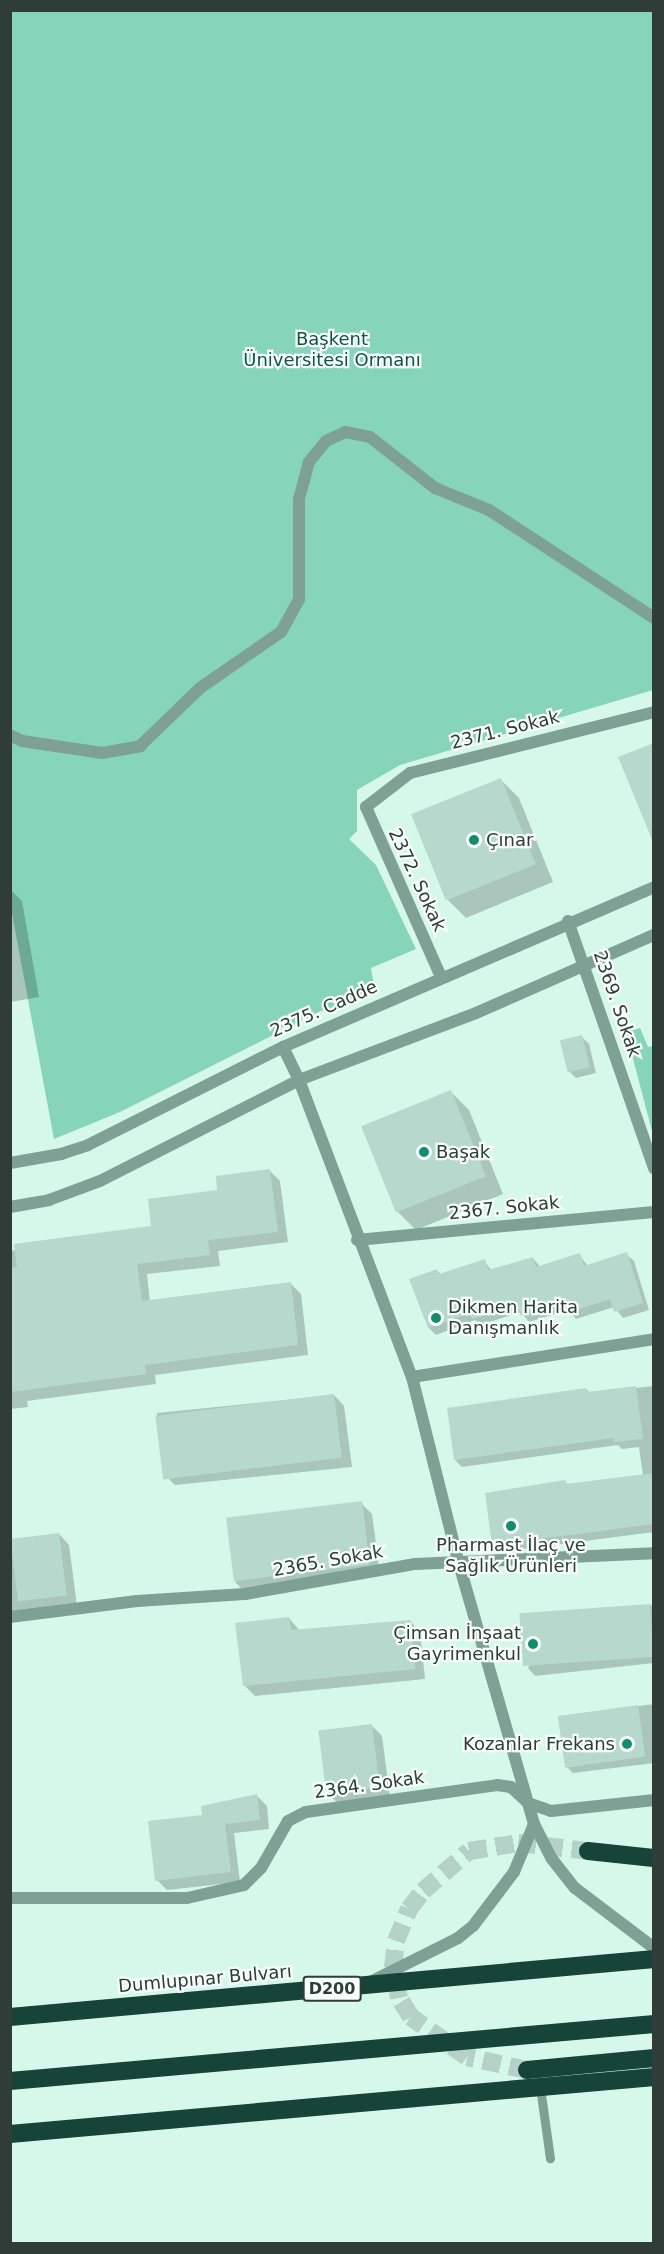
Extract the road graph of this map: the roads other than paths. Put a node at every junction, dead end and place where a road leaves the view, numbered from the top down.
1 (654, 618) edge
2 (654, 712) edge
3 (10, 735) edge
4 (372, 800) joint
5 (654, 887) edge
6 (568, 921) junction
7 (654, 935) edge
8 (586, 965) junction
9 (441, 977) junction
10 (283, 1047) junction
11 (299, 1080) junction
12 (10, 1163) edge
13 (654, 1168) edge
14 (10, 1206) edge
15 (654, 1212) edge
16 (357, 1240) junction
17 (654, 1339) edge
18 (412, 1377) junction
19 (654, 1553) edge
20 (459, 1564) junction
21 (10, 1617) edge
22 (654, 1800) edge
23 (528, 1803) junction
24 (534, 1824) junction
25 (588, 1851) tunnel mouth
26 (654, 1858) edge
27 (10, 1898) edge
28 (654, 1948) edge
29 (654, 1959) edge
30 (362, 1986) junction
31 (10, 2017) edge
32 (654, 2024) edge
33 (654, 2058) edge
34 (527, 2070) tunnel mouth
35 (654, 2078) edge
36 (10, 2081) edge
37 (540, 2087) junction
38 (10, 2134) edge
39 (550, 2158) dead end

1 - 3 street
2 - 4 street, 2371. Sokak
4 - 9 street, 2372. Sokak
5 - 6 street, 2375. Cadde
6 - 8 street, 2369. Sokak
6 - 9 street, 2375. Cadde
7 - 8 street
8 - 11 street
8 - 13 street, 2369. Sokak
9 - 10 street, 2375. Cadde
10 - 11 street
10 - 12 street, 2375. Cadde
11 - 14 street
11 - 16 street
15 - 16 street, 2367. Sokak
16 - 18 street
17 - 18 street
18 - 20 street
19 - 20 street, 2365. Sokak
20 - 21 street, 2365. Sokak
20 - 23 street
22 - 23 street, 2364. Sokak
23 - 24 street
23 - 27 street, 2364. Sokak
24 - 28 street
24 - 30 street
25 - 26 highway
29 - 30 highway, Dumlupınar Bulvarı / D200
30 - 31 highway, Dumlupınar Bulvarı / D200
32 - 36 highway
33 - 34 highway
35 - 37 highway
37 - 38 highway
37 - 39 lane

